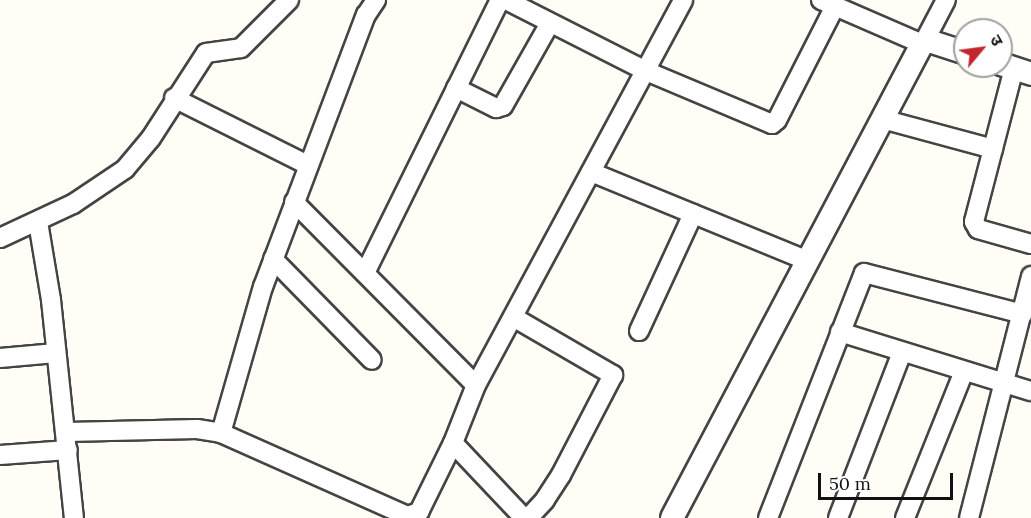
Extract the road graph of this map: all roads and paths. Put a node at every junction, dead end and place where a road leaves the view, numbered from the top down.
1 (290, 0) edge
2 (376, 0) edge
3 (500, 0) edge
4 (506, 0) edge
5 (683, 0) edge
6 (946, 0) edge
7 (828, 3) edge
8 (550, 23) junction
9 (923, 43) junction
10 (953, 49) edge
11 (1015, 69) edge
12 (646, 71) junction
13 (456, 88) junction
14 (174, 98) junction
15 (882, 120) junction
16 (993, 149) junction
17 (308, 165) junction
18 (591, 172) junction
19 (294, 202) junction
20 (693, 214) junction
21 (38, 222) junction
22 (0, 238) edge
23 (1031, 244) edge
24 (273, 259) junction
25 (808, 261) junction
26 (365, 273) junction
27 (1031, 276) edge
28 (1023, 314) junction
29 (513, 317) junction
30 (639, 331) dead end
31 (840, 332) junction
32 (902, 352) junction
33 (56, 353) junction
34 (0, 358) edge
35 (372, 360) dead end
36 (964, 371) junction
37 (1005, 383) junction
38 (476, 385) junction
39 (1031, 391) edge
40 (221, 434) junction
41 (68, 441) junction
42 (453, 443) junction
43 (0, 454) edge
44 (74, 518) edge
45 (526, 518) edge
46 (672, 518) edge
47 (768, 518) edge
48 (838, 518) edge
49 (905, 518) edge
50 (969, 518) edge

1 - 14 street
2 - 17 street
3 - 13 street
4 - 8 street
5 - 12 street
6 - 9 street
7 - 9 street
7 - 12 street
8 - 12 street
8 - 13 street
9 - 10 street
9 - 15 street
11 - 16 street
12 - 18 street
13 - 26 street
14 - 17 street
14 - 21 street
15 - 16 street
15 - 25 street
16 - 23 street
17 - 19 street
18 - 20 street
18 - 29 street
19 - 24 street
19 - 26 street
20 - 25 street
20 - 30 street
21 - 22 street
21 - 33 street
24 - 35 street
24 - 40 street
25 - 46 street
26 - 38 street
27 - 28 street
28 - 31 street
28 - 37 street
29 - 38 street
29 - 45 street
31 - 32 street
31 - 47 street
32 - 36 street
32 - 48 street
33 - 34 street
33 - 41 street
36 - 37 street
36 - 49 street
37 - 39 street
37 - 50 street
38 - 42 street
40 - 41 street
40 - 42 street
41 - 43 street
41 - 44 street
42 - 45 street

